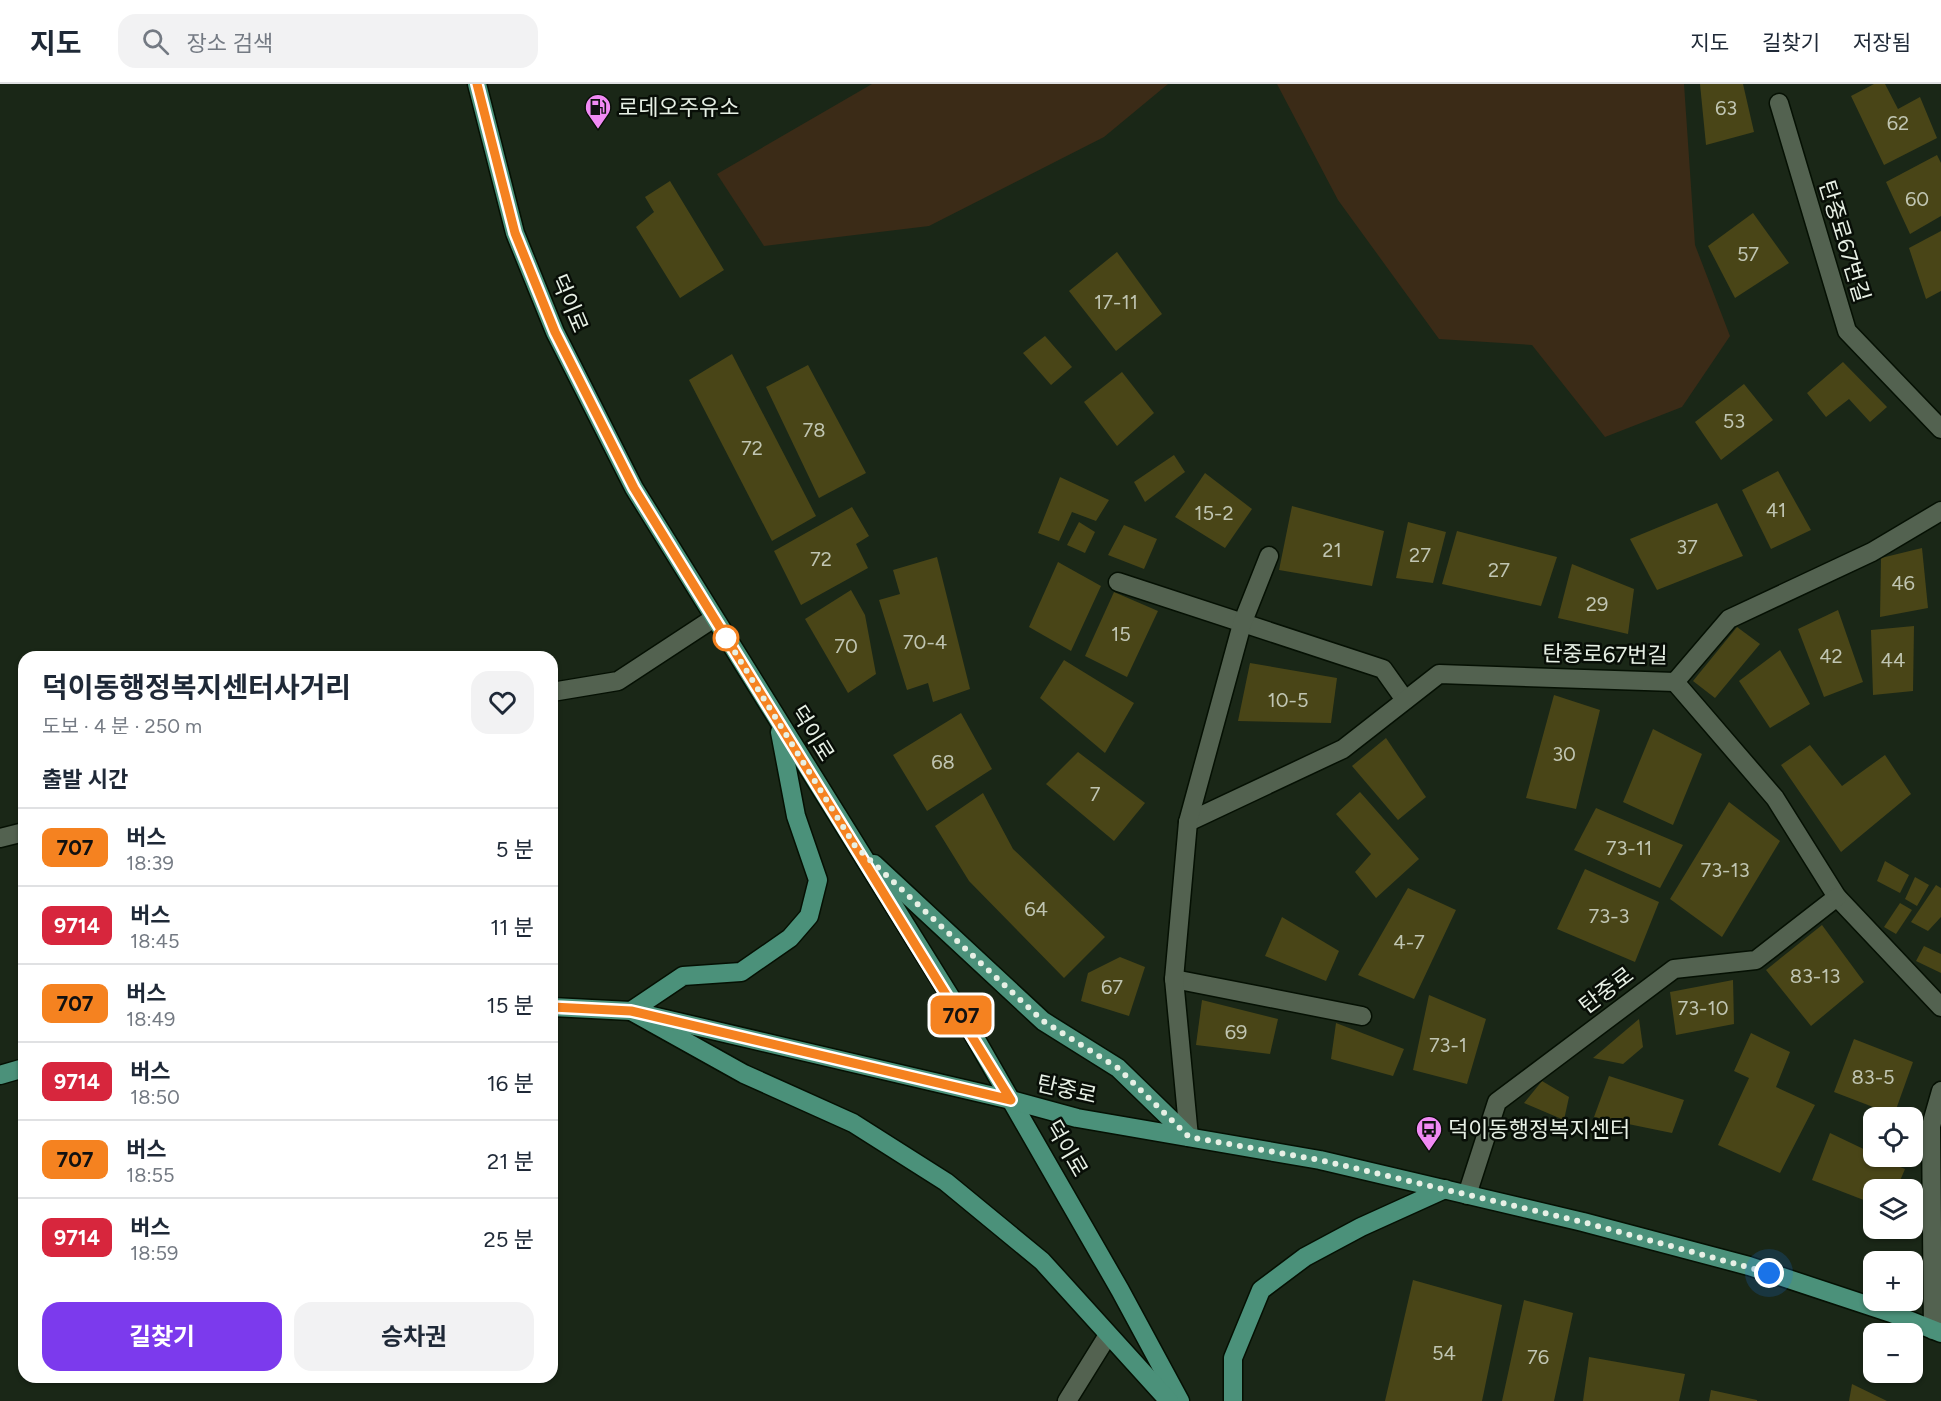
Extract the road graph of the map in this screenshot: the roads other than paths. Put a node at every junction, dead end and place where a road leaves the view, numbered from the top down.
1 (477, 84) edge
2 (1779, 103) dead end
3 (1941, 429) edge
4 (1941, 511) edge
5 (1269, 556) dead end
6 (1118, 582) dead end
7 (714, 618) junction
8 (1242, 624) junction
9 (1675, 682) junction
10 (558, 691) edge
11 (1405, 700) junction
12 (777, 721) junction
13 (1188, 822) junction
14 (18, 834) edge
15 (0, 838) edge
16 (855, 846) junction
17 (1837, 897) junction
18 (1174, 979) junction
19 (558, 1007) edge
20 (1941, 1007) edge
21 (631, 1011) junction
22 (1362, 1016) dead end
23 (18, 1070) edge
24 (0, 1074) edge
25 (1941, 1091) edge
26 (1011, 1100) junction
27 (1189, 1137) junction
28 (1445, 1189) junction
29 (1467, 1195) junction
30 (1937, 1331) edge
31 (1108, 1335) junction
32 (1067, 1401) edge
33 (1169, 1401) edge
34 (1180, 1401) edge
35 (1233, 1401) edge

1 - 7 main road, 덕이로
2 - 3 street, 탄중로67번길
4 - 9 street, 탄중로67번길
5 - 8 street
6 - 8 street
7 - 10 street
7 - 12 main road, 덕이로
8 - 11 street
8 - 13 street
9 - 11 street, 탄중로67번길
9 - 17 street
11 - 13 street, 탄중로67번길
12 - 16 main road, 덕이로
12 - 21 main road
13 - 18 street
14 - 15 street
16 - 26 main road, 덕이로
16 - 27 main road
17 - 20 street
17 - 29 street, 탄중로
18 - 22 street
18 - 27 street
19 - 21 main road, 탄중로
21 - 26 main road, 탄중로
21 - 31 main road
23 - 24 main road
25 - 30 street, 탄중로
26 - 27 main road, 탄중로
26 - 34 main road, 덕이로
27 - 28 main road, 탄중로
28 - 29 main road, 탄중로
28 - 35 main road
29 - 30 main road, 탄중로
31 - 32 street
31 - 33 main road

